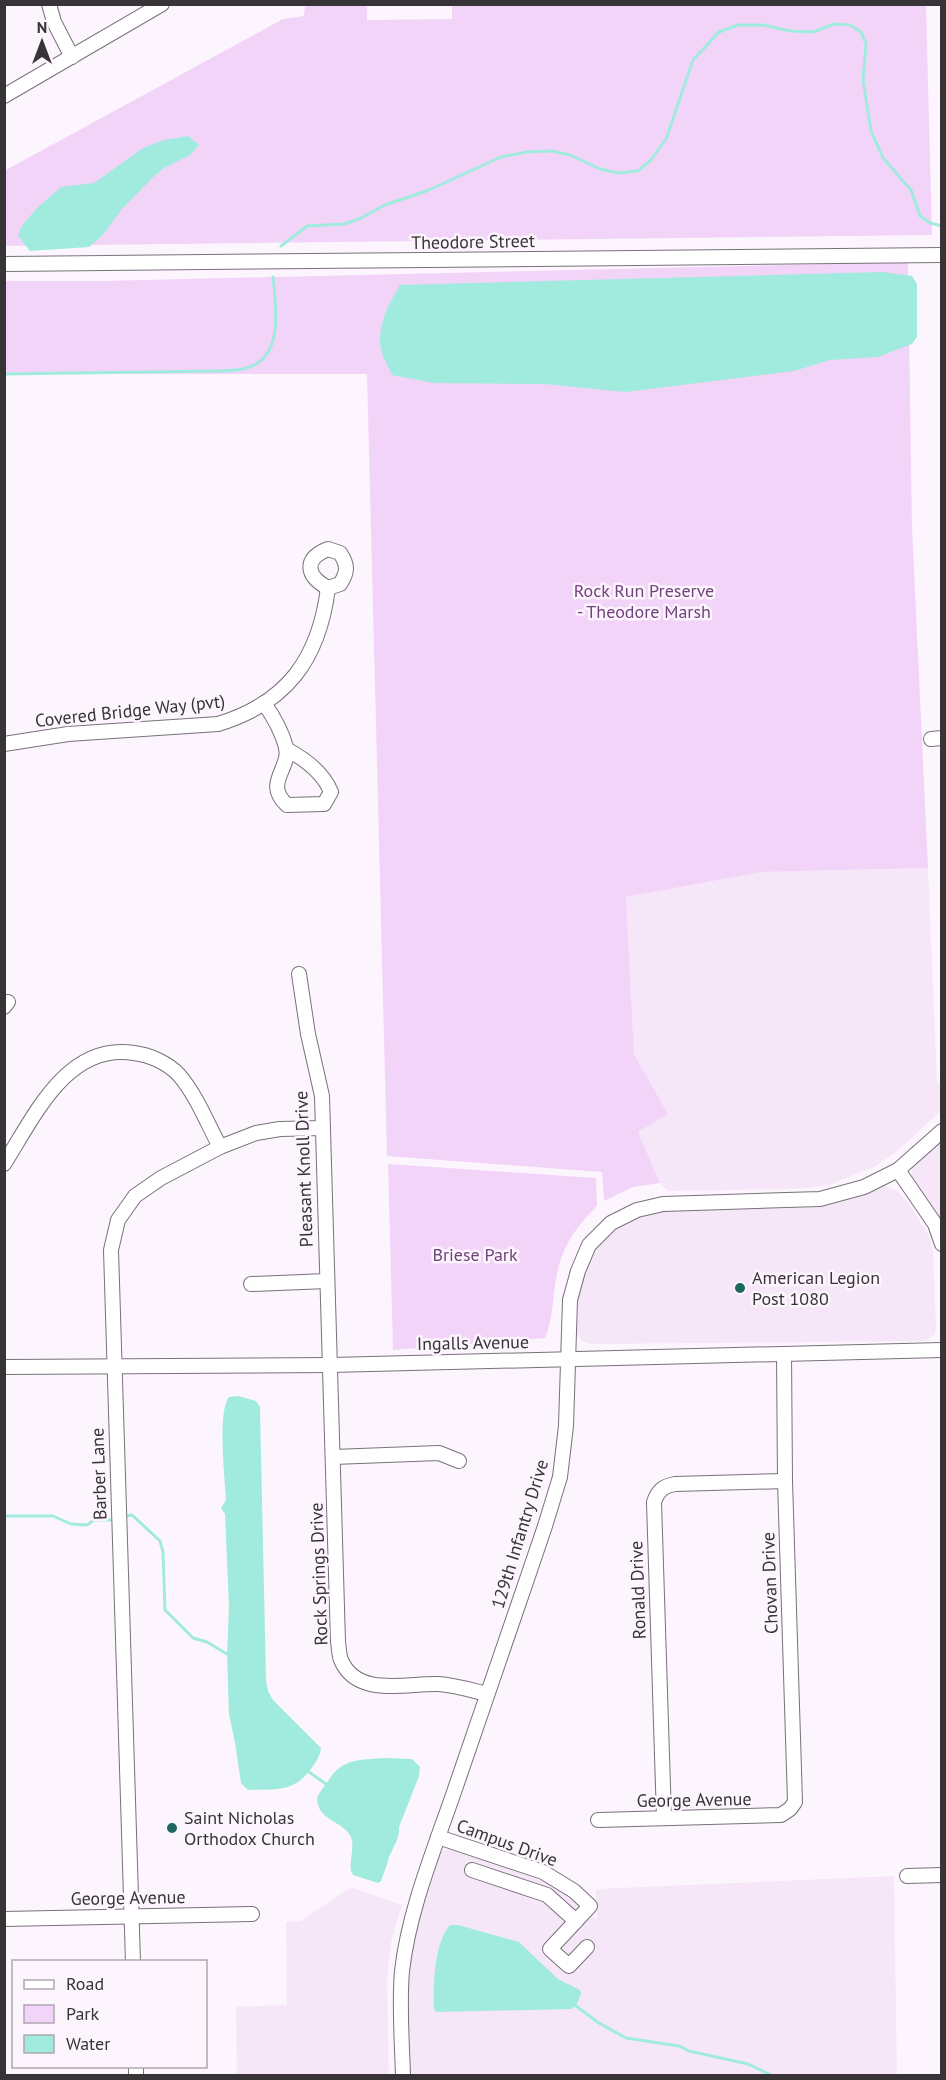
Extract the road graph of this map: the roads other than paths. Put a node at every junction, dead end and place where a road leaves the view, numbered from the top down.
1 (49, 4) edge
2 (162, 4) edge
3 (72, 57) junction
4 (4, 96) edge
5 (942, 255) edge
6 (4, 264) edge
7 (328, 588) dead end
8 (264, 704) junction
9 (4, 744) edge
10 (286, 749) junction
11 (299, 974) dead end
12 (323, 1128) junction
13 (942, 1131) edge
14 (220, 1147) junction
15 (4, 1164) edge
16 (898, 1170) junction
17 (942, 1244) edge
18 (327, 1281) junction
19 (251, 1284) dead end
20 (942, 1350) edge
21 (784, 1354) junction
22 (567, 1359) junction
23 (331, 1365) junction
24 (114, 1366) junction
25 (4, 1367) edge
26 (333, 1456) junction
27 (459, 1461) dead end
28 (785, 1481) junction
29 (488, 1694) junction
30 (790, 1809) joint
31 (663, 1818) junction
32 (598, 1820) dead end
33 (438, 1837) junction
34 (472, 1870) dead end
35 (942, 1875) edge
36 (907, 1876) dead end
37 (252, 1914) dead end
38 (131, 1916) junction
39 (4, 1919) edge
40 (576, 1922) junction
41 (587, 1947) dead end
42 (133, 1960) edge
43 (403, 2076) edge

1 - 3 street
2 - 3 street
3 - 4 street
5 - 6 street, Theodore Street
7 - 8 street, Covered Bridge Way (pvt)
8 - 9 street, Covered Bridge Way (pvt)
8 - 10 street
10 - 10 street
11 - 12 street, Pleasant Knoll Drive
12 - 14 street, Barber Lane
12 - 18 street, Pleasant Knoll Drive
13 - 16 street, 129th Infantry Drive
14 - 15 street
14 - 24 street, Barber Lane
16 - 17 street
16 - 22 street, 129th Infantry Drive
18 - 19 street
18 - 23 street, Pleasant Knoll Drive
20 - 21 street, Ingalls Avenue
21 - 22 street, Ingalls Avenue
21 - 28 street, Chovan Drive
22 - 23 street, Ingalls Avenue
22 - 29 street, 129th Infantry Drive
23 - 24 street, Ingalls Avenue
23 - 26 street, Rock Springs Drive
24 - 25 street, Ingalls Avenue
24 - 38 street, Barber Lane
26 - 27 street
26 - 29 street, Rock Springs Drive
28 - 30 street, Chovan Drive
28 - 31 street, Ronald Drive
29 - 33 street, 129th Infantry Drive
30 - 31 street, George Avenue
31 - 32 street, George Avenue
33 - 40 street, Campus Drive
33 - 43 street, 129th Infantry Drive
34 - 40 street
35 - 36 street
37 - 38 street, George Avenue
38 - 39 street, George Avenue
38 - 42 street, Barber Lane
40 - 41 street

